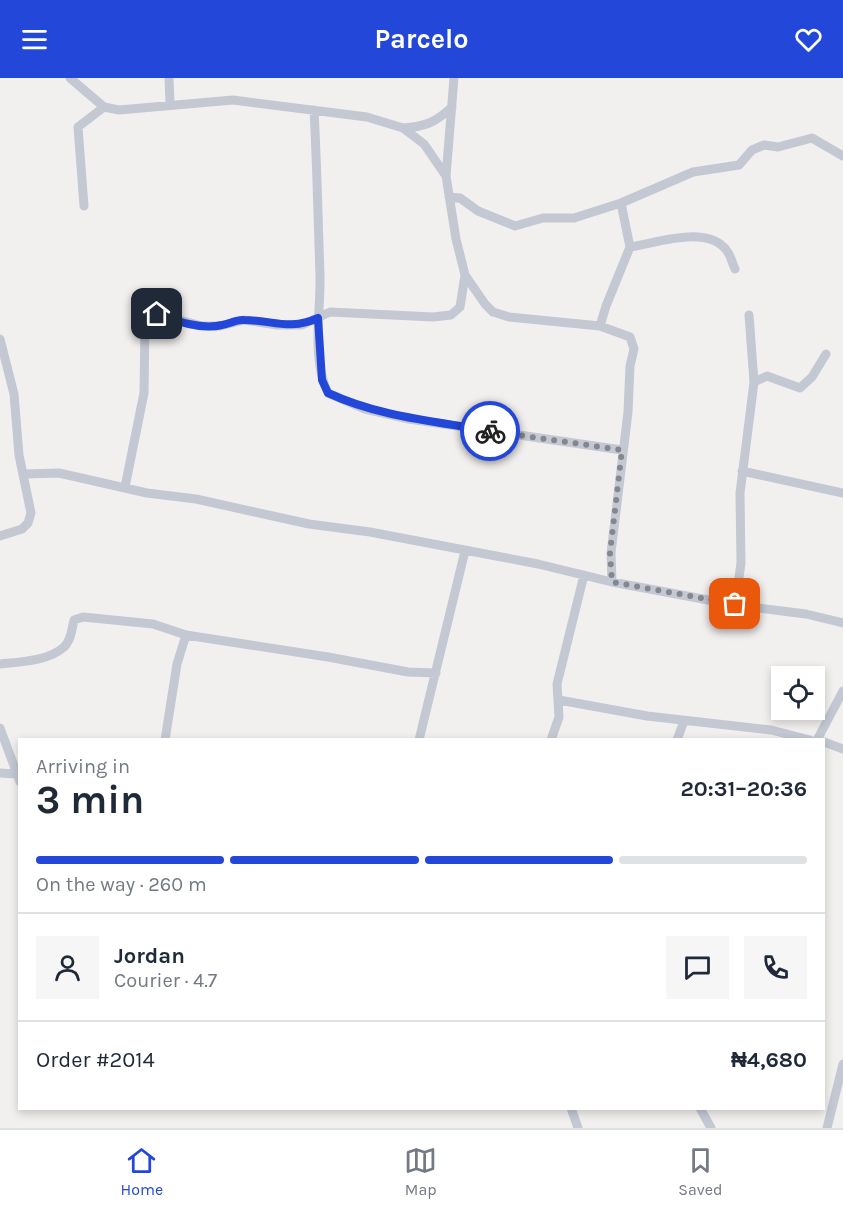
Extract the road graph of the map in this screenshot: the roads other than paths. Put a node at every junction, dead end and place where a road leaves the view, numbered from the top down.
1 (70, 78) edge
2 (169, 78) edge
3 (454, 78) edge
4 (170, 104) junction
5 (104, 107) junction
6 (452, 107) junction
7 (314, 110) junction
8 (403, 128) junction
9 (843, 156) edge
10 (446, 176) junction
11 (449, 198) junction
12 (621, 203) junction
13 (84, 206) dead end
14 (630, 247) junction
15 (735, 268) dead end
16 (465, 275) junction
17 (749, 315) dead end
18 (318, 318) junction
19 (600, 326) junction
20 (0, 339) edge
21 (826, 354) dead end
22 (754, 382) junction
23 (622, 450) junction
24 (742, 471) junction
25 (25, 474) junction
26 (125, 487) junction
27 (843, 493) edge
28 (0, 536) edge
29 (465, 551) junction
30 (584, 575) junction
31 (612, 582) junction
32 (735, 604) junction
33 (843, 623) edge
34 (186, 635) junction
35 (0, 664) edge
36 (436, 673) junction
37 (843, 691) edge
38 (559, 700) junction
39 (684, 721) junction
40 (0, 728) edge
41 (165, 738) edge
42 (420, 738) edge
43 (552, 738) edge
44 (678, 738) edge
45 (802, 738) edge
46 (818, 738) edge
47 (825, 742) edge
48 (843, 749) edge
49 (0, 773) edge
50 (18, 778) edge
51 (843, 1064) edge
52 (572, 1110) edge
53 (701, 1110) edge
54 (578, 1128) edge
55 (711, 1128) edge
56 (827, 1128) edge

1 - 5 street
2 - 4 street
3 - 6 street
4 - 5 street
4 - 7 street
5 - 13 street
6 - 8 street
6 - 10 street
7 - 8 street
7 - 18 street
8 - 10 street
9 - 12 street
10 - 11 street
11 - 12 street
11 - 16 street
12 - 14 street
14 - 15 street
14 - 19 street
16 - 18 street
16 - 19 street
17 - 22 street
18 - 23 street
18 - 26 street
19 - 23 street
20 - 25 street
21 - 22 street
22 - 24 street
23 - 31 street
24 - 27 street
24 - 32 street
25 - 26 street
25 - 28 street
26 - 29 street
29 - 30 street
29 - 36 street
30 - 31 street
30 - 38 street
31 - 32 street
32 - 33 street
34 - 35 street
34 - 36 street
34 - 41 street
36 - 42 street
37 - 46 street
38 - 39 street
38 - 43 street
39 - 44 street
39 - 45 street
40 - 50 street
47 - 48 street
49 - 50 street
51 - 56 street
52 - 54 street
53 - 55 street

